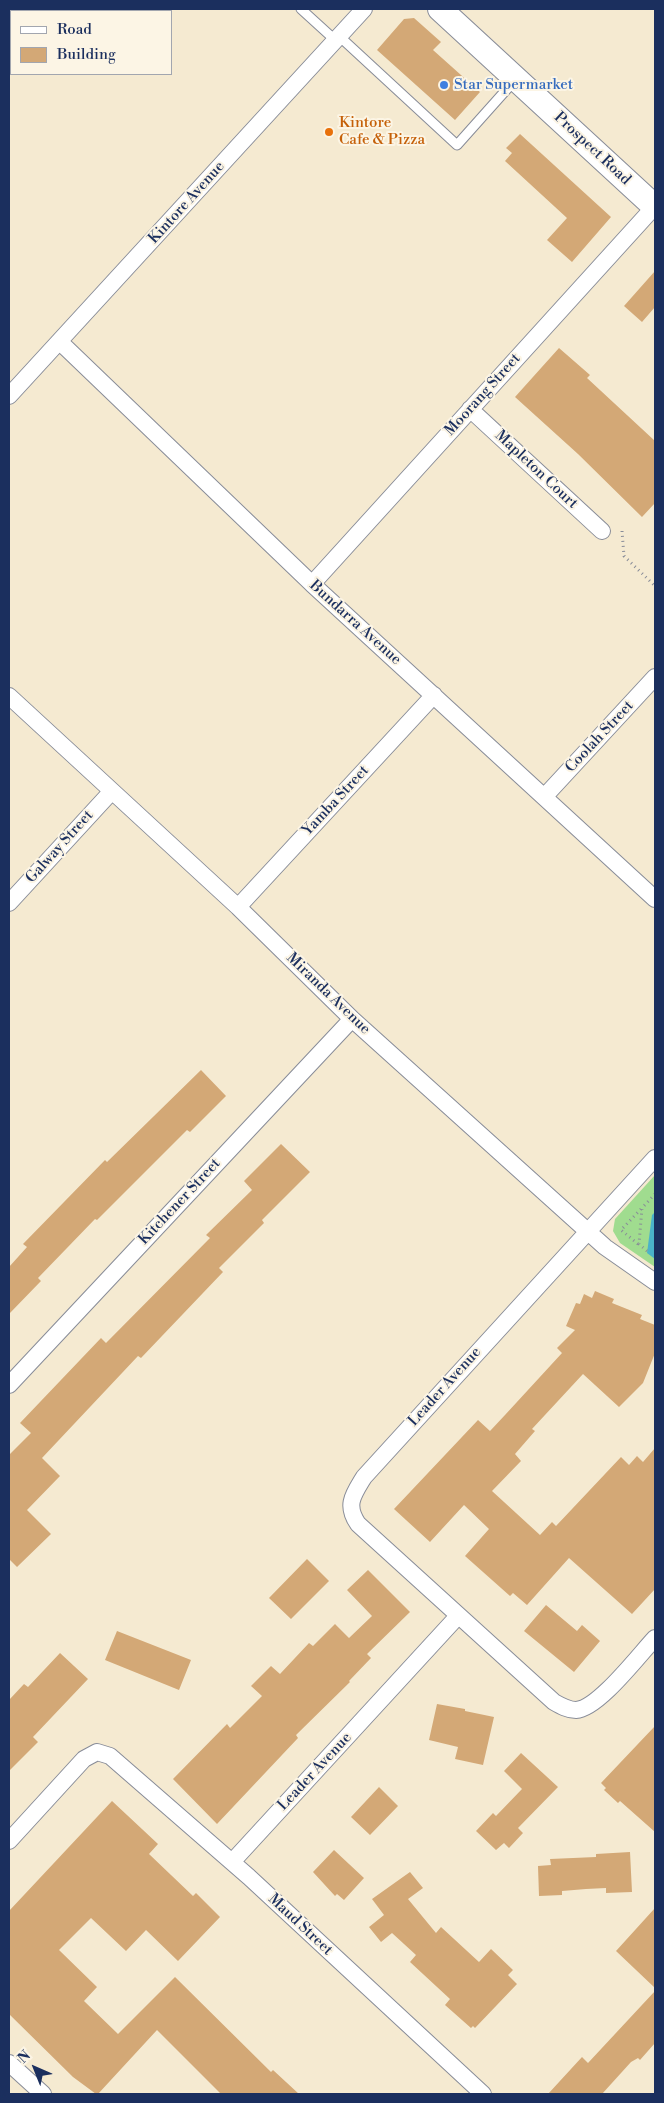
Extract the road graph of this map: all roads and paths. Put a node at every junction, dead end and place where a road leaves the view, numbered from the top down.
1 (301, 9) edge
2 (364, 9) edge
3 (440, 9) edge
4 (337, 38) junction
5 (516, 79) junction
6 (655, 207) edge
7 (60, 342) junction
8 (9, 396) edge
9 (470, 409) junction
10 (620, 526) dead end
11 (602, 531) dead end
12 (312, 584) junction
13 (655, 586) edge
14 (655, 677) edge
15 (434, 695) junction
16 (9, 696) edge
17 (112, 791) junction
18 (545, 796) junction
19 (655, 899) edge
20 (9, 903) edge
21 (238, 907) junction
22 (352, 1018) junction
23 (655, 1158) edge
24 (655, 1194) edge
25 (642, 1208) junction
26 (590, 1231) junction
27 (639, 1244) junction
28 (650, 1253) dead end
29 (655, 1282) edge
30 (9, 1385) edge
31 (458, 1616) junction
32 (655, 1638) edge
33 (9, 1841) edge
34 (232, 1862) junction
35 (9, 2063) edge
36 (43, 2094) edge
37 (483, 2094) edge

1 - 4 lane
2 - 4 street, Kintore Avenue
3 - 5 main road, Prospect Road
4 - 5 lane
4 - 7 street, Kintore Avenue
5 - 6 main road, Prospect Road
6 - 9 street, Moorang Street
7 - 8 street, Kintore Avenue
7 - 12 street, Bundarra Avenue
9 - 11 street, Mapleton Court
9 - 12 street, Moorang Street
10 - 13 path
12 - 15 street, Bundarra Avenue
14 - 18 street, Coolah Street
15 - 18 street, Bundarra Avenue
15 - 21 street, Yamba Street
16 - 17 street, Miranda Avenue
17 - 20 street, Galway Street
17 - 21 street, Miranda Avenue
18 - 19 street, Bundarra Avenue
21 - 22 street, Miranda Avenue
22 - 26 street, Miranda Avenue
22 - 30 street, Kitchener Street
23 - 26 street, Leader Avenue
24 - 25 path
25 - 27 path
25 - 27 path
26 - 29 street, Miranda Avenue
26 - 31 street, Leader Avenue
27 - 28 path
31 - 32 street, Leader Avenue
31 - 34 street, Leader Avenue
33 - 34 street, Maud Street
34 - 37 street, Maud Street
35 - 36 street

